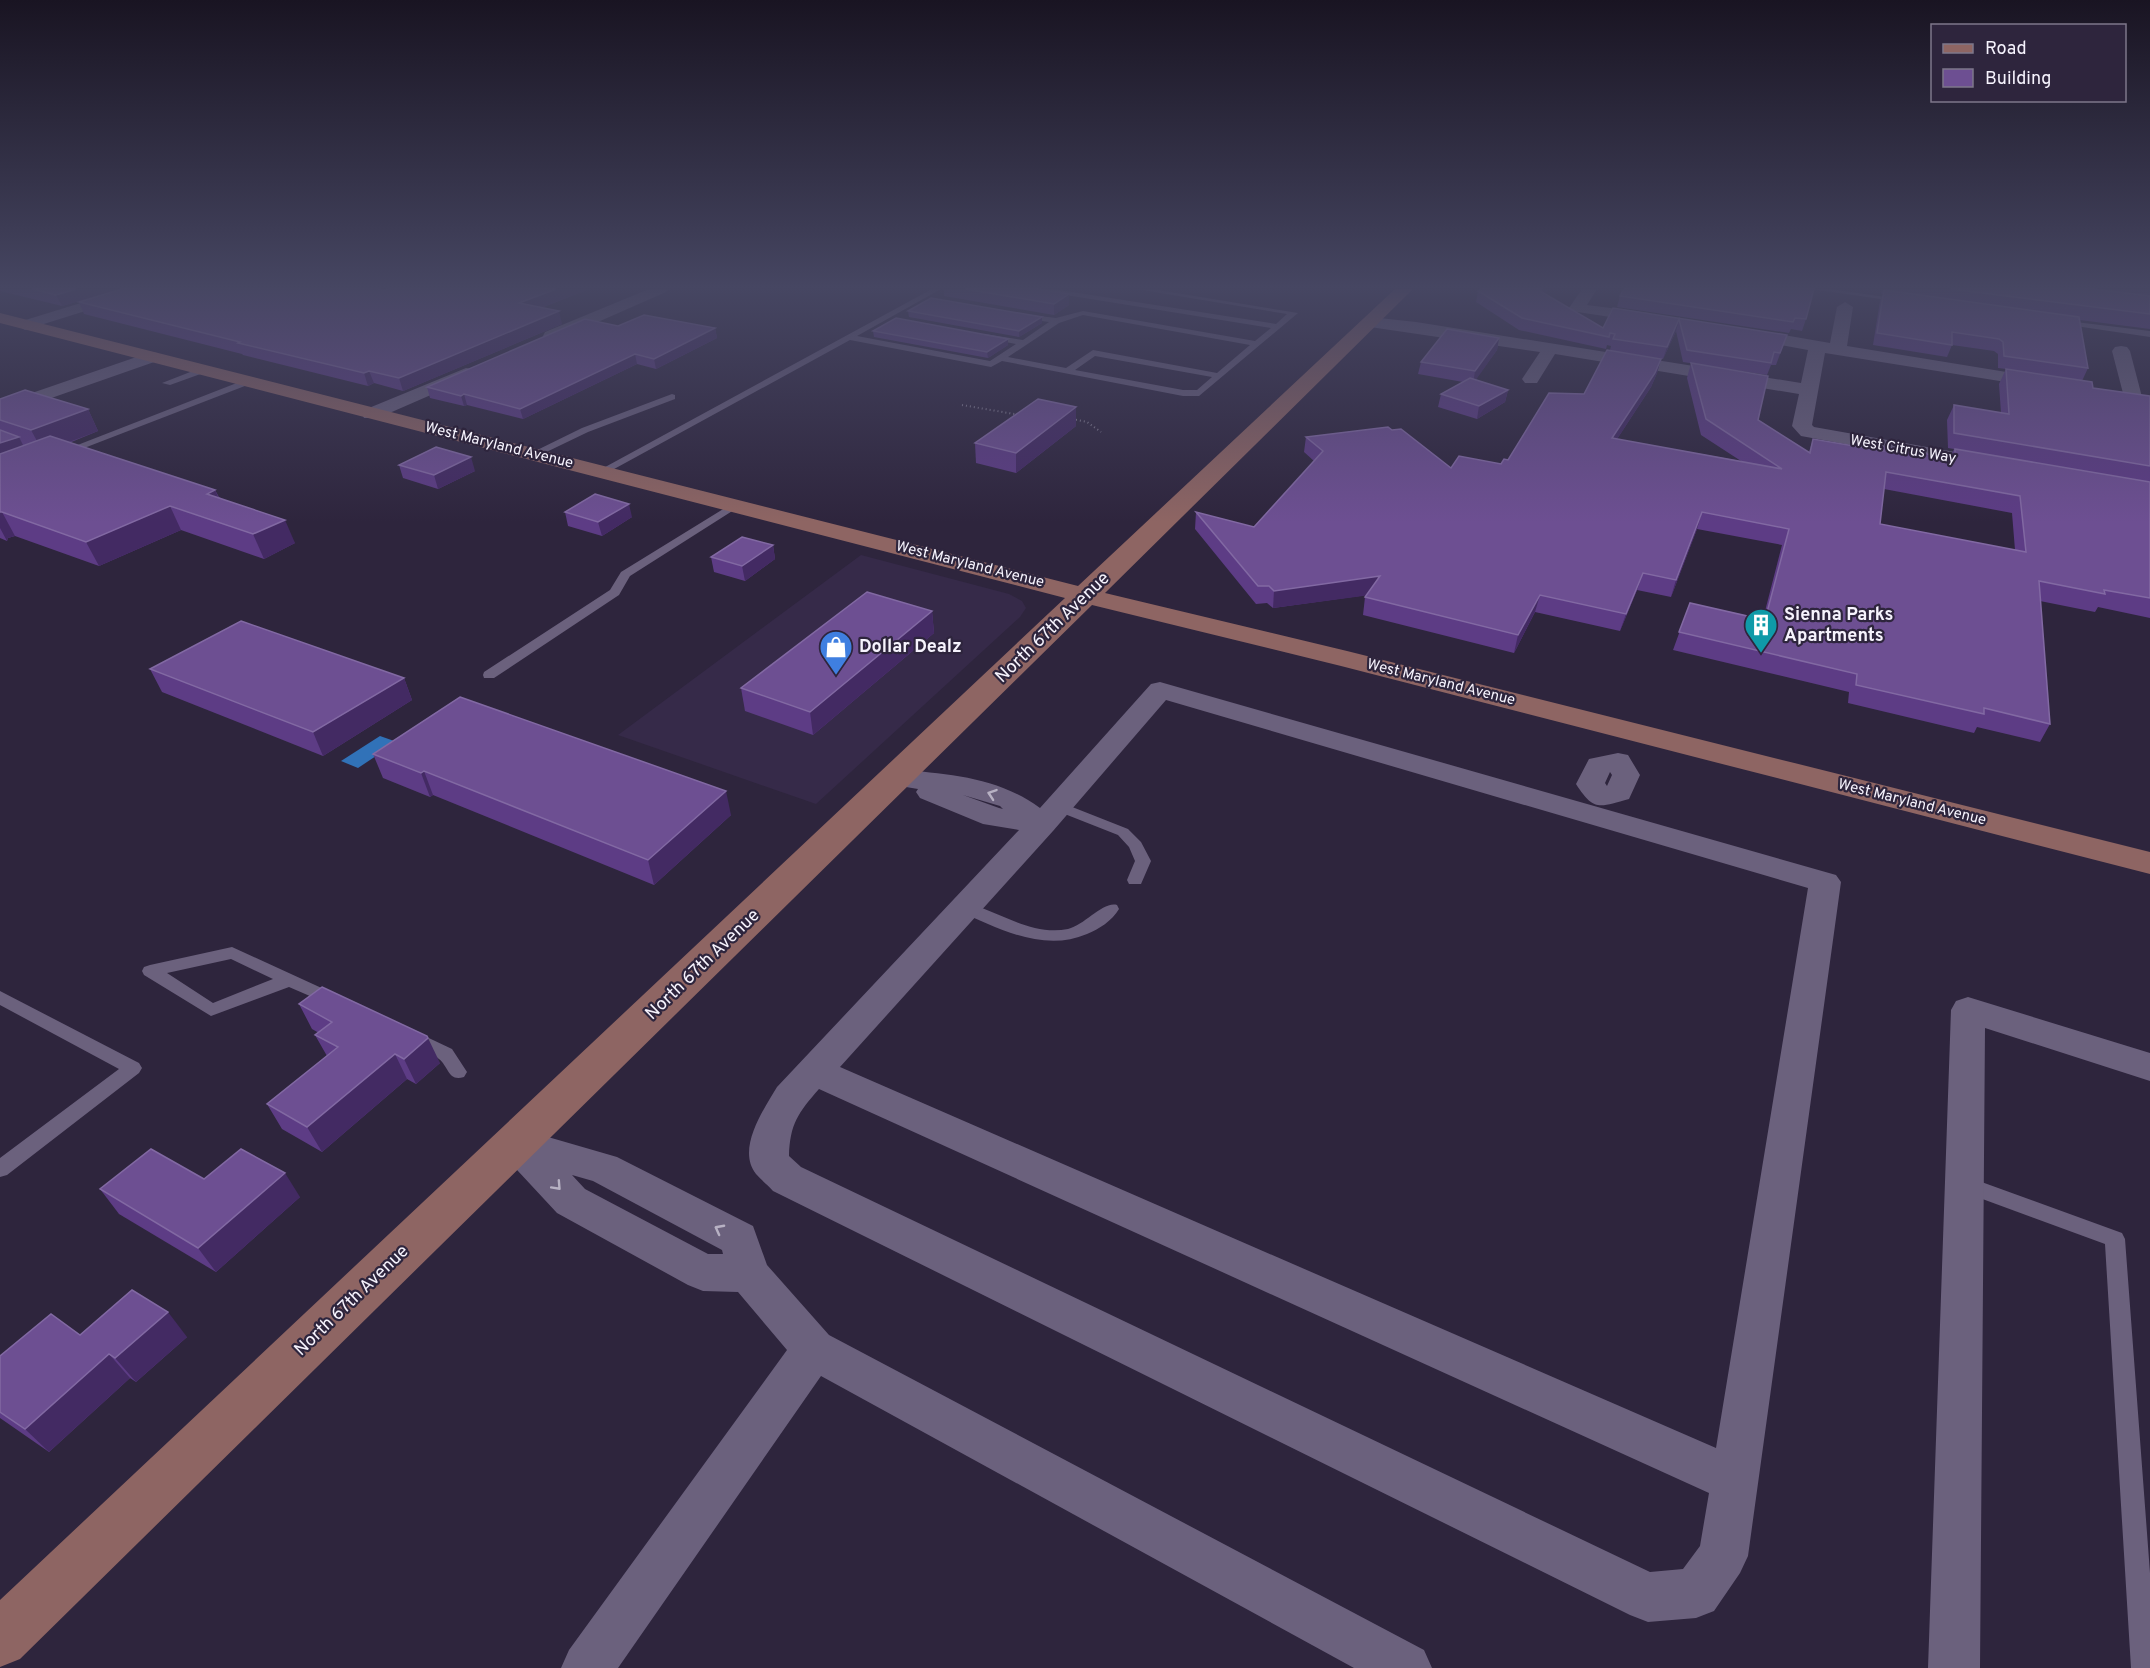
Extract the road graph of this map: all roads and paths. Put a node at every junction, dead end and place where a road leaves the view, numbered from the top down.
1 (123, 367) edge
2 (190, 367) edge
3 (479, 367) edge
4 (793, 367) edge
5 (1046, 367) edge
6 (1073, 367) edge
7 (1169, 367) edge
8 (1230, 367) edge
9 (1324, 367) edge
10 (1539, 367) edge
11 (1667, 367) edge
12 (1814, 367) edge
13 (1937, 367) edge
14 (2128, 367) edge
15 (203, 370) junction
16 (1067, 371) junction
17 (1219, 376) junction
18 (1531, 379) dead end
19 (248, 382) junction
20 (167, 383) dead end
21 (2055, 385) edge
22 (1809, 390) junction
23 (2110, 393) edge
24 (672, 398) dead end
25 (2141, 398) edge
26 (962, 405) dead end
27 (0, 410) edge
28 (371, 414) junction
29 (1028, 417) edge
30 (1070, 419) edge
31 (1101, 432) dead end
32 (57, 455) edge
33 (532, 455) junction
34 (2011, 468) edge
35 (601, 472) junction
36 (733, 506) junction
37 (1086, 596) junction
38 (489, 675) dead end
39 (1628, 731) junction
40 (898, 778) junction
41 (1598, 806) junction
42 (1049, 815) junction
43 (2150, 863) edge
44 (1135, 880) dead end
45 (964, 907) junction
46 (1111, 909) dead end
47 (289, 980) junction
48 (0, 998) edge
49 (352, 1009) edge
50 (394, 1029) edge
51 (2150, 1068) edge
52 (814, 1071) junction
53 (458, 1072) dead end
54 (517, 1144) junction
55 (0, 1169) edge
56 (1965, 1184) junction
57 (814, 1349) junction
58 (1734, 1480) junction
59 (0, 1639) edge
60 (587, 1668) edge
61 (1406, 1668) edge
62 (1954, 1668) edge
63 (2144, 1668) edge

1 - 27 street
2 - 15 street, West Maryland Avenue
3 - 28 street
4 - 35 lane
5 - 16 lane
6 - 16 lane
7 - 17 lane
8 - 17 lane
9 - 37 street, North 67th Avenue
10 - 18 street
11 - 22 street
12 - 22 street, West Citrus Way
13 - 21 street
14 - 25 street
15 - 19 street, West Maryland Avenue
15 - 20 lane
16 - 17 lane
19 - 28 street, West Maryland Avenue
19 - 32 lane
22 - 34 street, West Citrus Way
23 - 25 street
24 - 33 lane
26 - 29 path
28 - 33 street, West Maryland Avenue
30 - 31 path
33 - 35 street, West Maryland Avenue
35 - 36 street, West Maryland Avenue
36 - 37 street, West Maryland Avenue
36 - 38 lane
37 - 39 street, West Maryland Avenue
37 - 40 street, North 67th Avenue
39 - 41 street
39 - 43 street, West Maryland Avenue
40 - 42 street
40 - 54 street, North 67th Avenue
41 - 42 street
41 - 58 street
42 - 44 lane
42 - 45 street
45 - 46 lane
45 - 52 street
47 - 47 lane
47 - 49 lane
48 - 55 lane
50 - 53 lane
51 - 56 street
52 - 58 street
52 - 58 street
54 - 57 street
54 - 59 street, North 67th Avenue
56 - 62 street
56 - 63 lane
57 - 60 street
57 - 61 street

